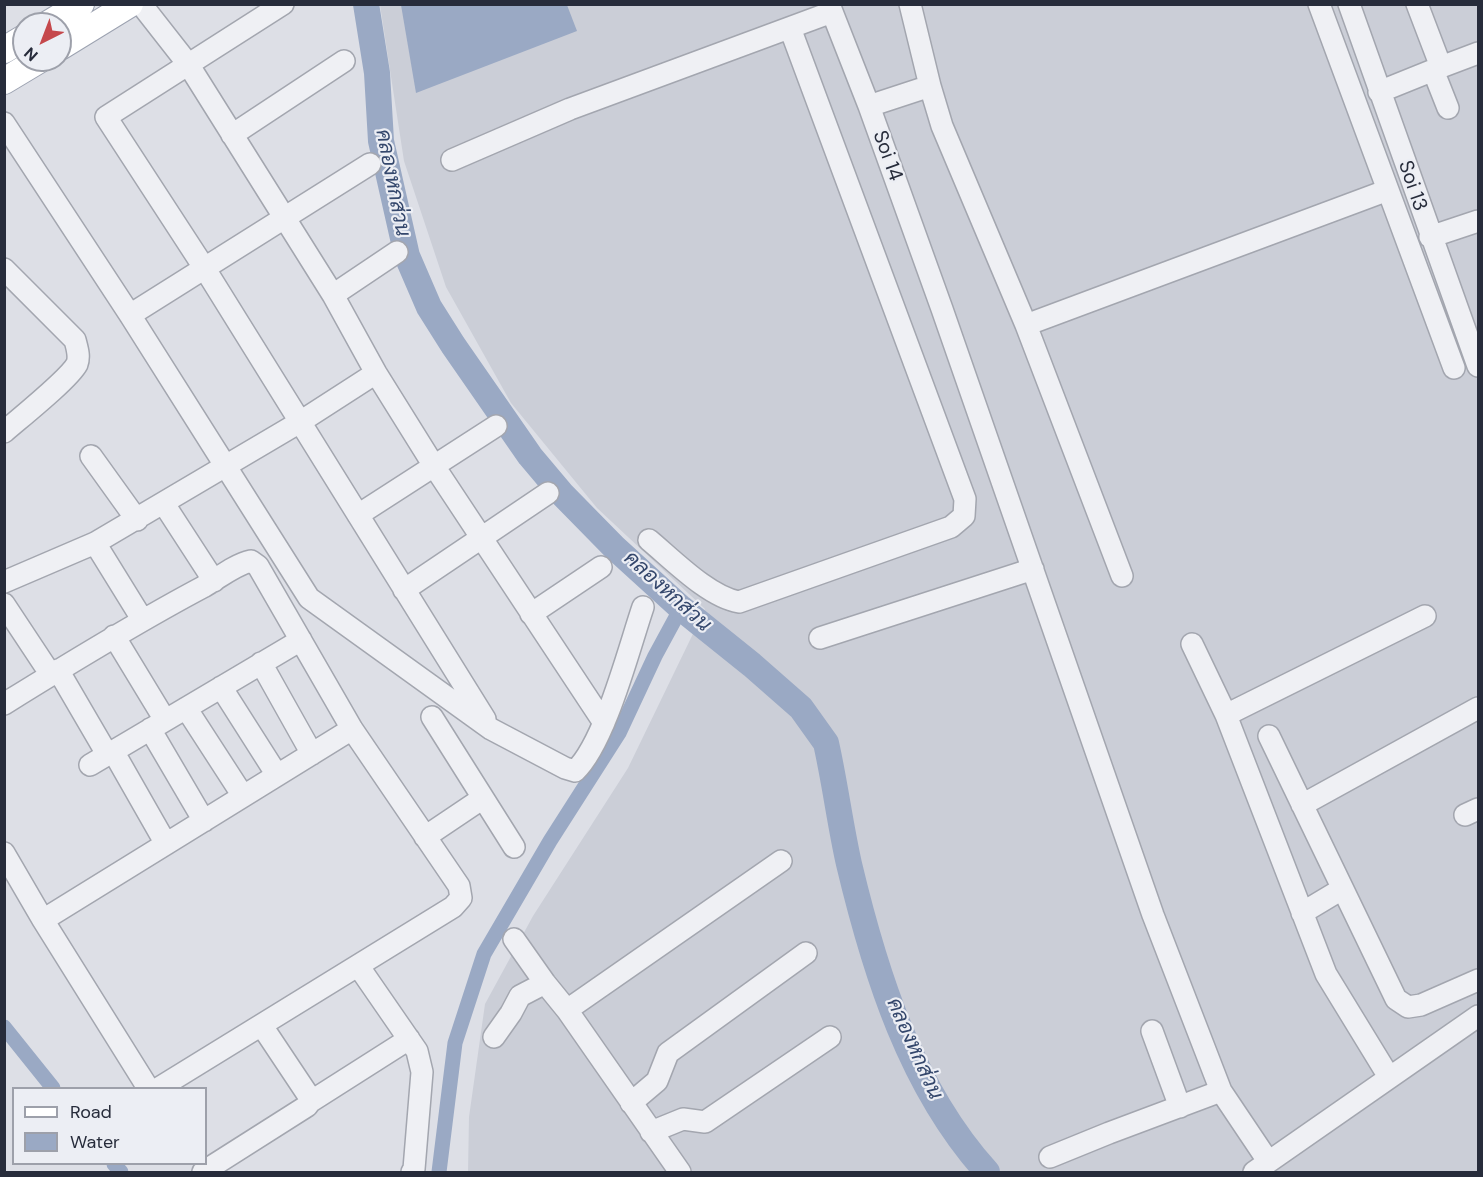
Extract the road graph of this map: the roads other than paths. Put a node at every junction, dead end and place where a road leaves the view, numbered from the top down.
1 (81, 4) edge
2 (130, 4) edge
3 (141, 4) edge
4 (283, 4) edge
5 (910, 4) edge
6 (1319, 4) edge
7 (1348, 4) edge
8 (1417, 4) edge
9 (830, 8) edge
10 (68, 12) edge
11 (790, 28) junction
12 (72, 40) edge
13 (1479, 52) edge
14 (344, 61) dead end
15 (188, 64) junction
16 (1437, 69) junction
17 (19, 72) edge
18 (4, 81) edge
19 (930, 86) junction
20 (1379, 92) junction
21 (869, 106) junction
22 (1448, 108) dead end
23 (4, 123) edge
24 (232, 135) junction
25 (452, 160) dead end
26 (370, 164) dead end
27 (1388, 190) junction
28 (285, 217) junction
29 (1479, 220) edge
30 (1430, 237) junction
31 (397, 252) dead end
32 (4, 269) edge
33 (205, 269) junction
34 (333, 295) junction
35 (130, 315) junction
36 (1026, 325) junction
37 (1479, 366) edge
38 (1454, 368) dead end
39 (376, 374) junction
40 (300, 422) junction
41 (496, 426) dead end
42 (4, 432) edge
43 (91, 456) dead end
44 (225, 465) junction
45 (434, 466) junction
46 (548, 494) dead end
47 (164, 504) junction
48 (358, 515) junction
49 (137, 519) junction
50 (482, 538) junction
51 (649, 540) dead end
52 (95, 543) junction
53 (601, 567) dead end
54 (1033, 569) junction
55 (1122, 576) dead end
56 (214, 581) junction
57 (4, 582) edge
58 (404, 590) junction
59 (4, 604) edge
60 (643, 607) dead end
61 (531, 614) junction
62 (1425, 616) dead end
63 (142, 619) junction
64 (114, 636) junction
65 (820, 638) dead end
66 (301, 640) junction
67 (1192, 644) dead end
68 (261, 663) junction
69 (54, 673) junction
70 (221, 687) junction
71 (4, 704) edge
72 (186, 708) junction
73 (1479, 708) edge
74 (1226, 715) junction
75 (432, 717) dead end
76 (604, 723) junction
77 (158, 724) junction
78 (352, 729) junction
79 (491, 729) junction
80 (1269, 736) dead end
81 (312, 754) junction
82 (103, 757) junction
83 (277, 775) junction
84 (243, 796) junction
85 (483, 798) junction
86 (1302, 805) junction
87 (204, 820) junction
88 (425, 837) junction
89 (166, 844) junction
90 (514, 847) dead end
91 (4, 853) edge
92 (781, 861) dead end
93 (1342, 889) junction
94 (1302, 913) junction
95 (43, 920) junction
96 (514, 939) dead end
97 (806, 953) dead end
98 (359, 967) junction
99 (1479, 980) edge
100 (545, 983) junction
101 (567, 1010) junction
102 (1479, 1016) edge
103 (262, 1026) junction
104 (1152, 1031) dead end
105 (494, 1037) dead end
106 (830, 1037) dead end
107 (409, 1039) junction
108 (1389, 1077) junction
109 (147, 1087) edge
110 (162, 1087) edge
111 (1221, 1091) junction
112 (310, 1102) junction
113 (631, 1103) junction
114 (1180, 1107) junction
115 (651, 1132) junction
116 (1050, 1157) dead end
117 (1261, 1167) edge
118 (201, 1173) edge
119 (412, 1173) edge
120 (680, 1173) edge

1 - 10 main road
2 - 12 main road
3 - 15 street
4 - 15 street
5 - 19 street
6 - 27 street
7 - 20 street, Soi 13
8 - 16 street
9 - 11 street
9 - 21 street, Soi 14
11 - 25 street
11 - 51 street
13 - 16 street
14 - 24 street
15 - 24 street
15 - 33 street
16 - 20 street
16 - 22 street
17 - 18 main road
19 - 21 street
19 - 36 street
20 - 30 street, Soi 13
21 - 54 street, Soi 14
23 - 35 street
24 - 28 street
26 - 28 street
27 - 36 street
27 - 38 street
28 - 33 street
28 - 34 street
29 - 30 street
30 - 37 street, Soi 13
31 - 34 street
32 - 42 street
33 - 35 street
33 - 40 street
34 - 39 street
35 - 44 street
36 - 55 street
39 - 40 street
39 - 45 street
40 - 44 street
40 - 48 street
41 - 45 street
43 - 49 street
44 - 47 street
44 - 79 street
45 - 48 street
45 - 50 street
46 - 50 street
47 - 49 street
47 - 56 street
48 - 58 street
49 - 52 street
50 - 58 street
50 - 61 street
52 - 57 street
52 - 63 street
53 - 61 street
54 - 65 street
54 - 111 street, Soi 14
56 - 63 street
56 - 66 street
58 - 79 street
59 - 69 street
60 - 76 street
61 - 76 street
62 - 74 street
63 - 64 street
64 - 69 street
64 - 77 street
66 - 68 street
66 - 78 street
67 - 74 street
68 - 70 street
68 - 81 street
69 - 71 street
69 - 82 street
70 - 72 street
70 - 83 street
72 - 77 street
72 - 84 street
73 - 86 street
74 - 94 street
75 - 85 street
76 - 79 street
77 - 82 street
77 - 87 street
78 - 81 street
78 - 88 street
80 - 86 street
81 - 83 street
82 - 89 street
83 - 84 street
84 - 87 street
85 - 88 street
85 - 90 street
86 - 93 street
87 - 89 street
88 - 98 street
89 - 95 street
91 - 95 street
92 - 101 street
93 - 94 street
93 - 99 street
94 - 108 street
95 - 109 street
96 - 100 street
97 - 113 street
98 - 103 street
98 - 107 street
100 - 101 street
100 - 105 street
101 - 113 street
102 - 108 street
103 - 110 street
103 - 112 street
104 - 114 street
106 - 115 street
107 - 112 street
107 - 119 street
108 - 117 street
111 - 114 street
111 - 117 street, Soi 14
112 - 118 street
113 - 115 street
114 - 116 street
115 - 120 street

